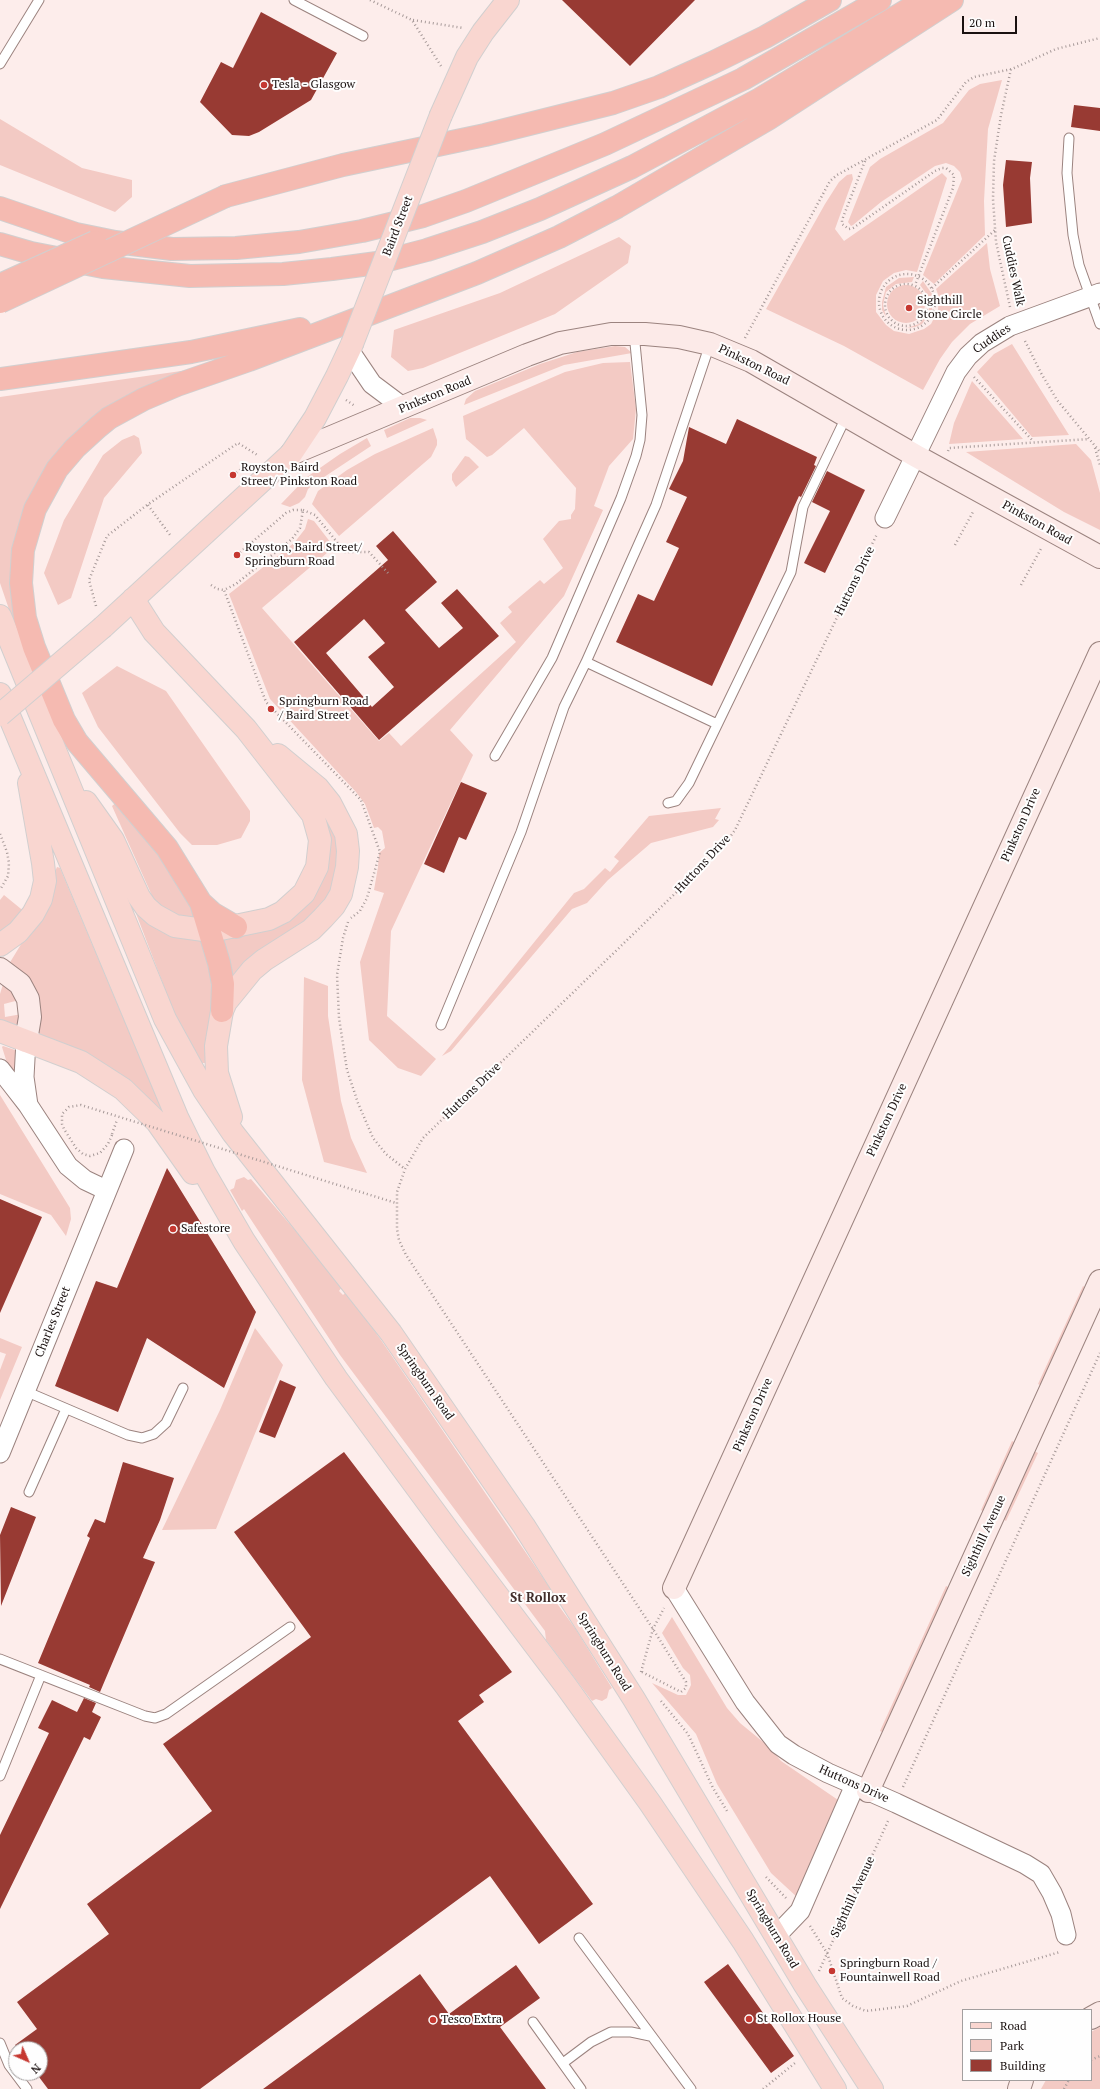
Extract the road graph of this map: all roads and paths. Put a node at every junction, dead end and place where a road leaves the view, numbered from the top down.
1 (39, 0) edge
2 (294, 0) edge
3 (370, 0) edge
4 (508, 0) edge
5 (830, 0) edge
6 (880, 0) edge
7 (924, 0) edge
8 (952, 0) edge
9 (412, 20) junction
10 (483, 32) junction
11 (363, 36) dead end
12 (1100, 38) edge
13 (0, 64) edge
14 (1012, 69) junction
15 (454, 86) junction
16 (1069, 138) dead end
17 (865, 160) junction
18 (226, 196) junction
19 (0, 208) edge
20 (995, 229) junction
21 (0, 244) edge
22 (919, 276) junction
23 (0, 285) edge
24 (915, 285) junction
25 (932, 288) junction
26 (422, 294) junction
27 (1094, 295) edge
28 (0, 302) edge
29 (894, 322) junction
30 (1017, 323) junction
31 (1100, 324) edge
32 (891, 325) junction
33 (634, 333) junction
34 (710, 344) junction
35 (351, 347) junction
36 (737, 355) junction
37 (962, 364) junction
38 (0, 379) edge
39 (329, 390) junction
40 (404, 408) junction
41 (847, 415) junction
42 (364, 424) junction
43 (1088, 439) junction
44 (1033, 442) junction
45 (1094, 445) junction
46 (1100, 452) edge
47 (291, 454) junction
48 (916, 456) junction
49 (254, 459) dead end
50 (249, 463) dead end
51 (1100, 465) edge
52 (938, 468) junction
53 (233, 475) dead end
54 (147, 505) junction
55 (975, 508) dead end
56 (303, 510) junction
57 (886, 518) joint
58 (170, 535) dead end
59 (955, 545) dead end
60 (1043, 545) dead end
61 (237, 555) dead end
62 (1100, 557) edge
63 (388, 573) dead end
64 (211, 585) dead end
65 (1021, 585) dead end
66 (224, 590) junction
67 (133, 599) junction
68 (0, 616) edge
69 (103, 627) junction
70 (1100, 653) edge
71 (586, 662) junction
72 (0, 694) edge
73 (0, 715) edge
74 (717, 724) junction
75 (246, 729) junction
76 (21, 742) junction
77 (495, 756) dead end
78 (66, 776) junction
79 (668, 803) dead end
80 (0, 834) edge
81 (0, 890) edge
82 (201, 903) junction
83 (236, 927) junction
84 (211, 931) junction
85 (18, 932) junction
86 (0, 945) edge
87 (0, 968) edge
88 (222, 1011) junction
89 (442, 1025) dead end
90 (0, 1031) edge
91 (26, 1041) junction
92 (0, 1069) edge
93 (28, 1105) junction
94 (117, 1120) dead end
95 (118, 1142) junction
96 (405, 1169) junction
97 (266, 1175) junction
98 (106, 1190) junction
99 (396, 1203) junction
100 (244, 1241) junction
101 (1100, 1281) edge
102 (1100, 1353) edge
103 (183, 1388) dead end
104 (25, 1391) junction
105 (66, 1409) junction
106 (0, 1453) edge
107 (29, 1492) dead end
108 (674, 1588) joint
109 (290, 1627) dead end
110 (0, 1659) edge
111 (640, 1672) dead end
112 (41, 1675) junction
113 (0, 1776) edge
114 (862, 1788) junction
115 (896, 1803) junction
116 (1066, 1935) dead end
117 (776, 1936) junction
118 (579, 1938) dead end
119 (809, 1991) junction
120 (533, 2022) dead end
121 (650, 2036) junction
122 (0, 2043) edge
123 (798, 2061) dead end
124 (563, 2063) junction
125 (27, 2089) edge
126 (581, 2089) edge
127 (691, 2089) edge
128 (762, 2089) edge
129 (835, 2089) edge
130 (872, 2089) edge

1 - 13 lane
2 - 11 lane
3 - 9 path
4 - 10 main road, Baird Street
5 - 18 highway
6 - 19 highway
7 - 21 highway
8 - 26 highway
9 - 10 path
9 - 15 path
10 - 15 main road, Baird Street
12 - 14 path
14 - 17 path
14 - 20 path, Cuddies Walk
15 - 35 main road, Baird Street, bridge
16 - 27 lane
17 - 22 path
17 - 36 path
18 - 23 highway, bridge
18 - 28 highway, bridge
20 - 25 path
20 - 30 path, Cuddies Walk
22 - 24 path
22 - 25 path
22 - 32 path
24 - 29 path
24 - 29 path
25 - 32 path
26 - 38 highway
26 - 82 highway
27 - 30 street, Cuddies
27 - 31 lane
29 - 32 path
30 - 37 street, Cuddies
30 - 43 path, Cuddies Walk
33 - 34 street, Pinkston Road
33 - 40 street, Pinkston Road
33 - 77 lane
34 - 36 street, Pinkston Road
34 - 71 lane
35 - 39 main road, Baird Street
35 - 40 street
36 - 41 street, Pinkston Road
37 - 44 path
37 - 48 street, Cuddies
39 - 42 path
39 - 47 main road, Baird Street
40 - 42 street, Pinkston Road
41 - 48 street, Pinkston Road
41 - 74 lane
42 - 47 street, Pinkston Road
43 - 44 path
43 - 45 path, Cuddies Walk
44 - 52 path
45 - 46 path, Cuddies Walk
45 - 51 path
47 - 67 main road, Baird Street
48 - 52 street, Pinkston Road
48 - 57 street
49 - 54 path
50 - 53 path
52 - 62 street, Pinkston Road
54 - 58 path
54 - 69 path
55 - 59 path
56 - 61 path
56 - 63 path
56 - 66 path
57 - 96 path, Huttons Drive
60 - 65 path
64 - 66 path
66 - 96 path
67 - 69 main road, Baird Street
67 - 75 main road
68 - 78 main road
69 - 73 main road, Baird Street, bridge
70 - 108 street, Pinkston Drive
71 - 74 lane
71 - 89 lane
72 - 76 main road
74 - 79 lane
75 - 83 main road
75 - 88 main road
76 - 85 main road
76 - 100 main road
78 - 84 main road
78 - 97 main road
80 - 81 path
82 - 83 highway
82 - 84 highway
83 - 84 main road
84 - 88 highway
85 - 86 main road
85 - 87 street
87 - 91 street
88 - 97 main road
90 - 91 main road
91 - 93 street
91 - 100 main road
92 - 93 street
93 - 98 street
94 - 95 path
95 - 98 street, Charles Street
95 - 99 path, bridge
96 - 99 path, Huttons Drive
97 - 117 main road, Springburn Road
98 - 104 street, Charles Street
99 - 111 path, Huttons Drive
100 - 129 main road
101 - 114 street, Sighthill Avenue
102 - 115 path, Sighthill Avenue
103 - 105 lane
104 - 105 lane
104 - 106 street, Charles Street
105 - 107 lane
108 - 114 street, Huttons Drive
109 - 112 lane
110 - 112 lane
112 - 113 lane
114 - 115 street, Huttons Drive
114 - 117 street, Sighthill Avenue
115 - 116 street, Huttons Drive
115 - 119 path, Sighthill Avenue
117 - 119 main road, Springburn Road
118 - 121 lane
119 - 130 main road, Springburn Road
120 - 124 lane
121 - 124 lane
121 - 127 lane
122 - 125 lane
123 - 128 path
124 - 126 lane

